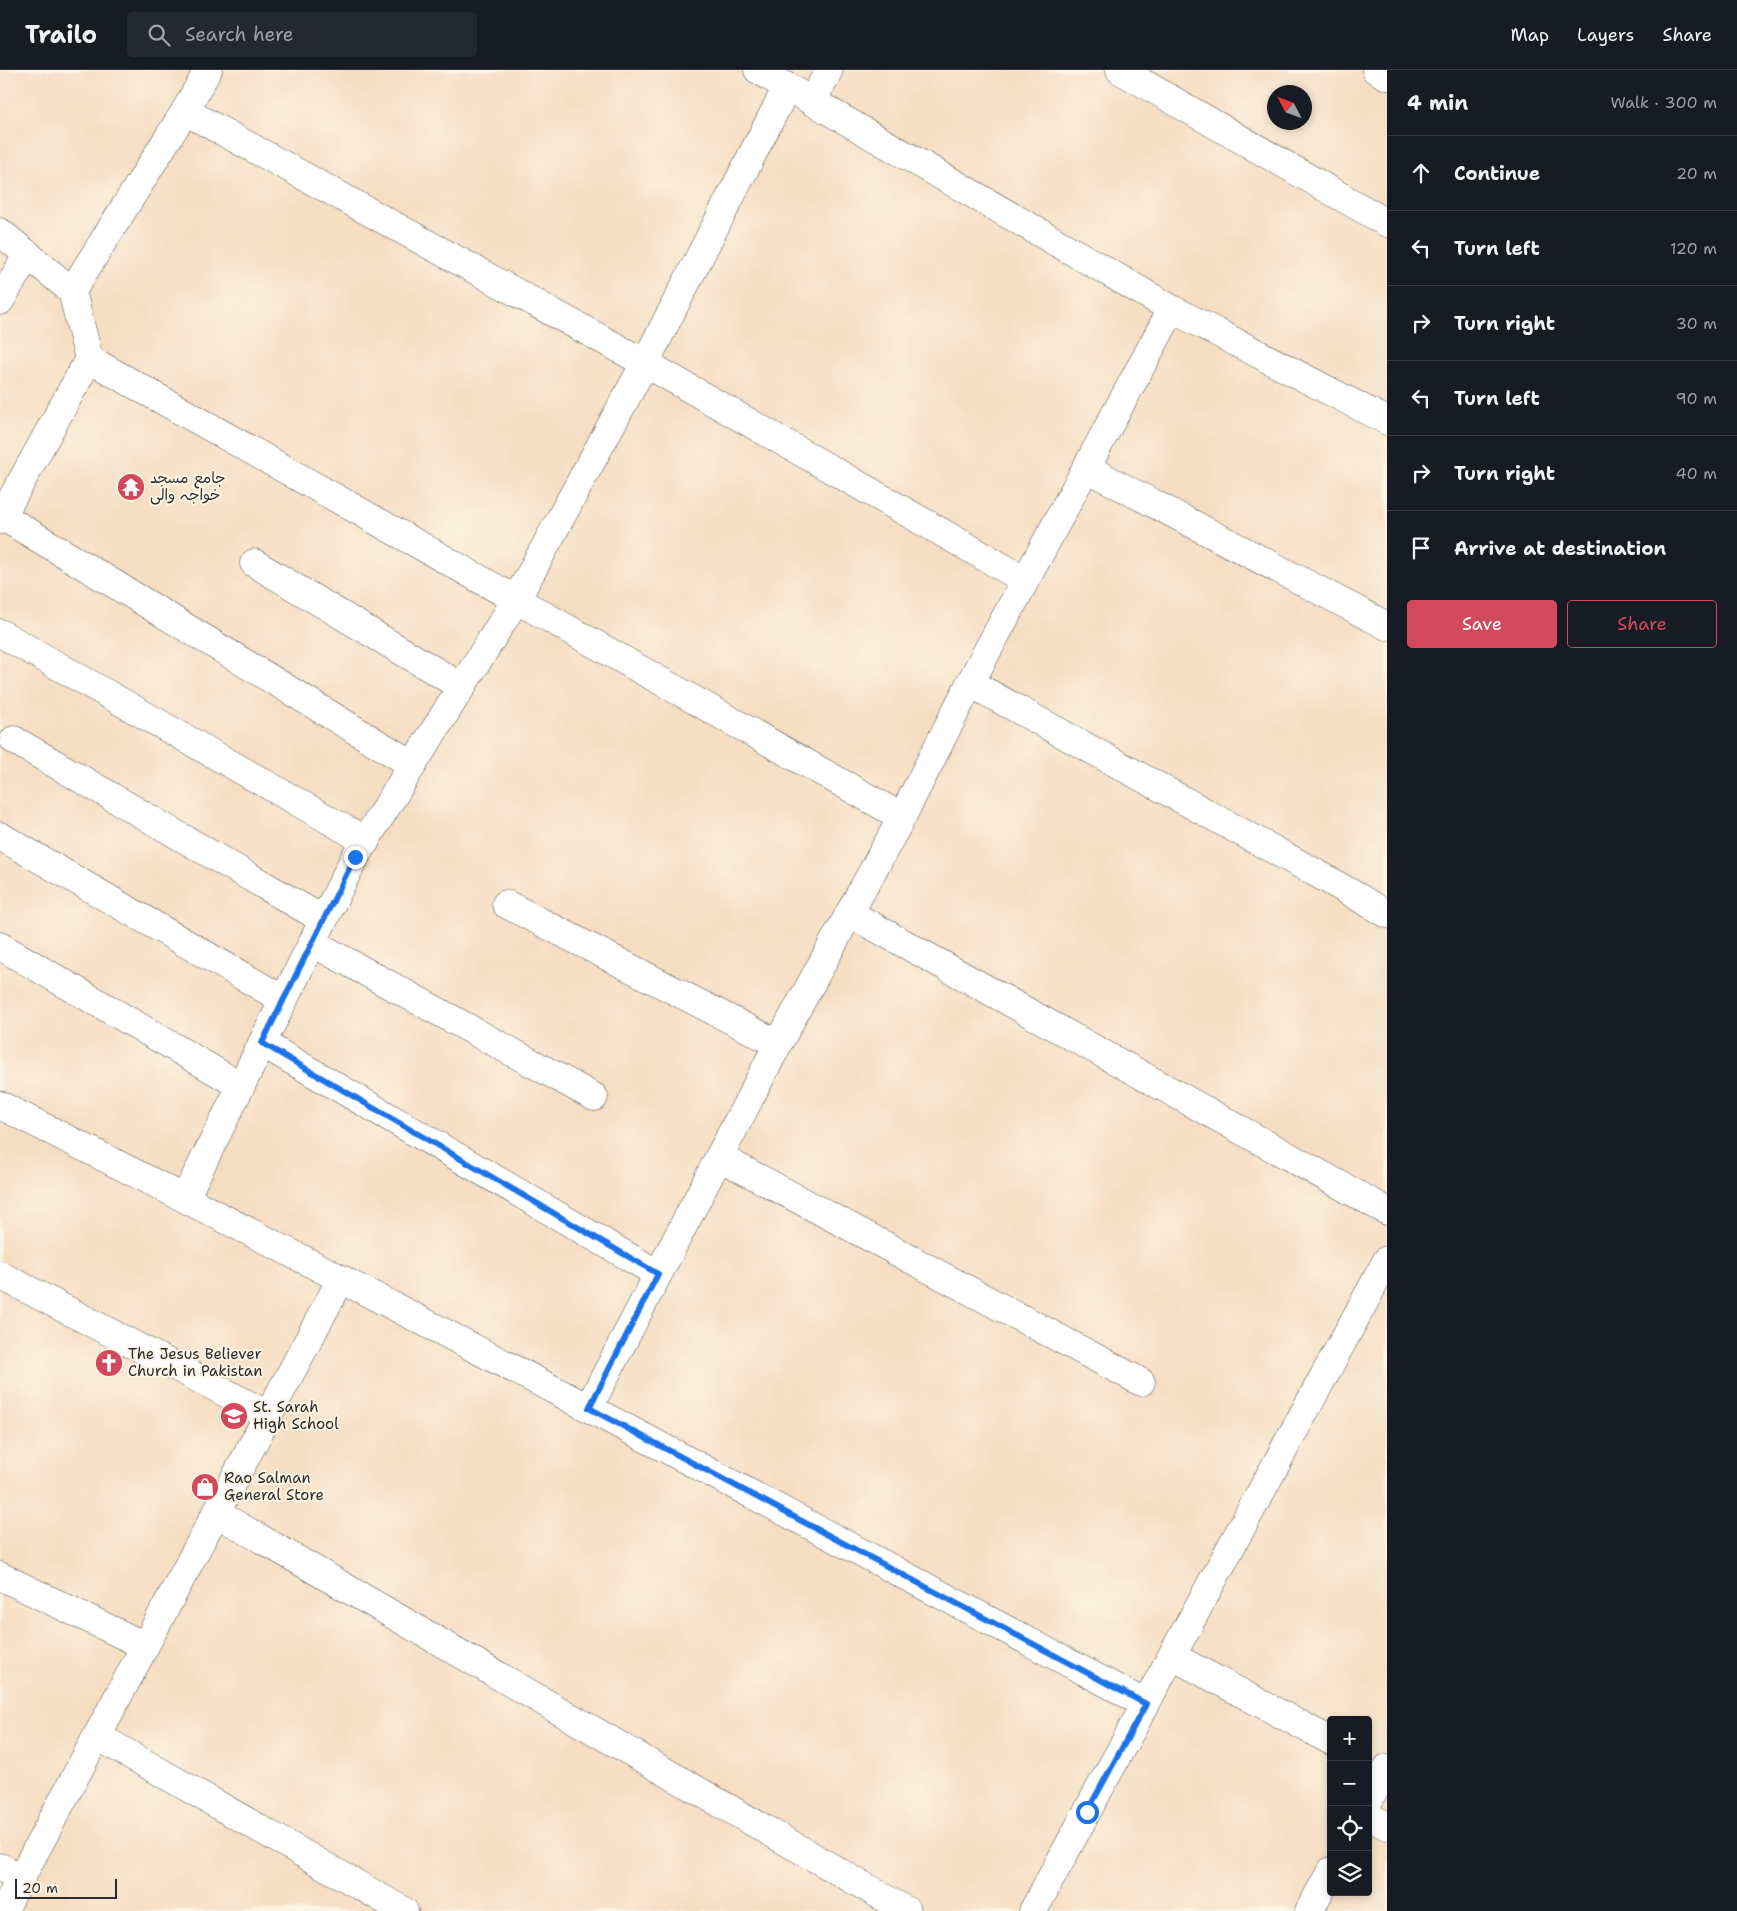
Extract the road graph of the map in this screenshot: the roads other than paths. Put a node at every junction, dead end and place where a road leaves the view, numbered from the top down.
1 (208, 70) edge
2 (758, 70) edge
3 (829, 70) edge
4 (1120, 70) edge
5 (1376, 70) edge
6 (1387, 76) edge
7 (788, 87) junction
8 (812, 102) junction
9 (185, 111) junction
10 (1387, 223) edge
11 (0, 232) edge
12 (28, 254) junction
13 (72, 291) junction
14 (0, 301) edge
15 (1172, 309) junction
16 (89, 359) junction
17 (645, 363) junction
18 (1387, 421) edge
19 (1086, 468) junction
20 (1, 518) edge
21 (254, 563) dead end
22 (1026, 580) junction
23 (516, 600) junction
24 (1387, 626) edge
25 (0, 633) edge
26 (970, 683) junction
27 (462, 687) junction
28 (14, 740) dead end
29 (413, 765) junction
30 (902, 817) junction
31 (0, 836) edge
32 (366, 841) junction
33 (506, 904) dead end
34 (849, 914) junction
35 (1387, 914) edge
36 (319, 931) junction
37 (0, 946) edge
38 (284, 1000) junction
39 (262, 1043) junction
40 (778, 1044) junction
41 (241, 1086) junction
42 (594, 1097) dead end
43 (0, 1105) edge
44 (719, 1157) junction
45 (185, 1198) junction
46 (1387, 1211) edge
47 (1387, 1260) edge
48 (0, 1274) edge
49 (658, 1274) junction
50 (341, 1279) junction
51 (1141, 1382) dead end
52 (589, 1408) junction
53 (268, 1415) junction
54 (216, 1514) junction
55 (0, 1576) edge
56 (144, 1646) junction
57 (1172, 1656) junction
58 (1146, 1704) junction
59 (96, 1736) junction
60 (1327, 1739) edge
61 (1380, 1766) edge
62 (1372, 1790) edge
63 (1372, 1818) edge
64 (1387, 1826) edge
65 (10, 1872) edge
66 (1327, 1878) edge
67 (3, 1911) edge
68 (404, 1911) edge
69 (907, 1911) edge
70 (1033, 1911) edge
71 (1309, 1911) edge

1 - 9 street
2 - 7 street
3 - 8 street
4 - 10 street
5 - 6 street
7 - 8 street
7 - 17 street
8 - 15 street
9 - 13 street
9 - 17 street
11 - 12 street
12 - 13 street
12 - 14 street
13 - 16 street
15 - 18 street
15 - 19 street
16 - 20 street
16 - 23 street
17 - 22 street
17 - 23 street
19 - 22 street
19 - 24 street
20 - 29 street
21 - 27 street
22 - 26 street
23 - 27 street
23 - 30 street
25 - 32 street
26 - 30 street
26 - 35 street
27 - 29 street
28 - 36 street
29 - 32 street
30 - 34 street
31 - 38 street
32 - 36 street
33 - 40 street
34 - 40 street
34 - 46 street
36 - 38 street
36 - 42 street
37 - 41 street
38 - 39 street
39 - 41 street
39 - 49 street
40 - 44 street
41 - 45 street
43 - 45 street
44 - 49 street
44 - 51 street
45 - 50 street
47 - 57 street
48 - 53 street
49 - 52 street
50 - 52 street
50 - 53 street
52 - 58 street
53 - 54 street
54 - 56 street
54 - 69 street
55 - 56 street
56 - 59 street
57 - 58 street
57 - 60 street
58 - 70 street
59 - 65 street
59 - 68 street
61 - 62 street
63 - 64 street
65 - 67 street
66 - 71 street

